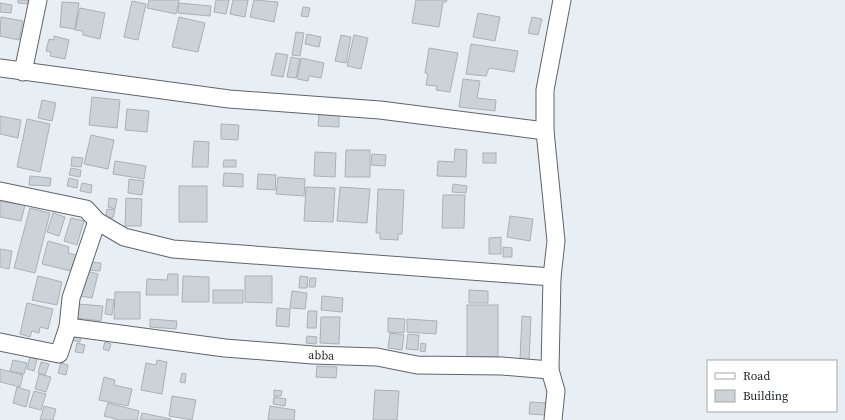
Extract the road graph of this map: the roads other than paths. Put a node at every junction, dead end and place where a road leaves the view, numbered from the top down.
1 (38, 0) edge
2 (562, 0) edge
3 (0, 68) edge
4 (23, 72) junction
5 (545, 131) junction
6 (0, 191) edge
7 (97, 221) junction
8 (552, 277) junction
9 (68, 327) junction
10 (0, 342) edge
11 (550, 370) junction
12 (553, 420) edge

1 - 4 street
2 - 5 street
3 - 4 street
4 - 5 street
5 - 8 street
6 - 7 street
7 - 8 street
7 - 9 street
8 - 11 street
9 - 10 street
9 - 11 street, abba
11 - 12 street

